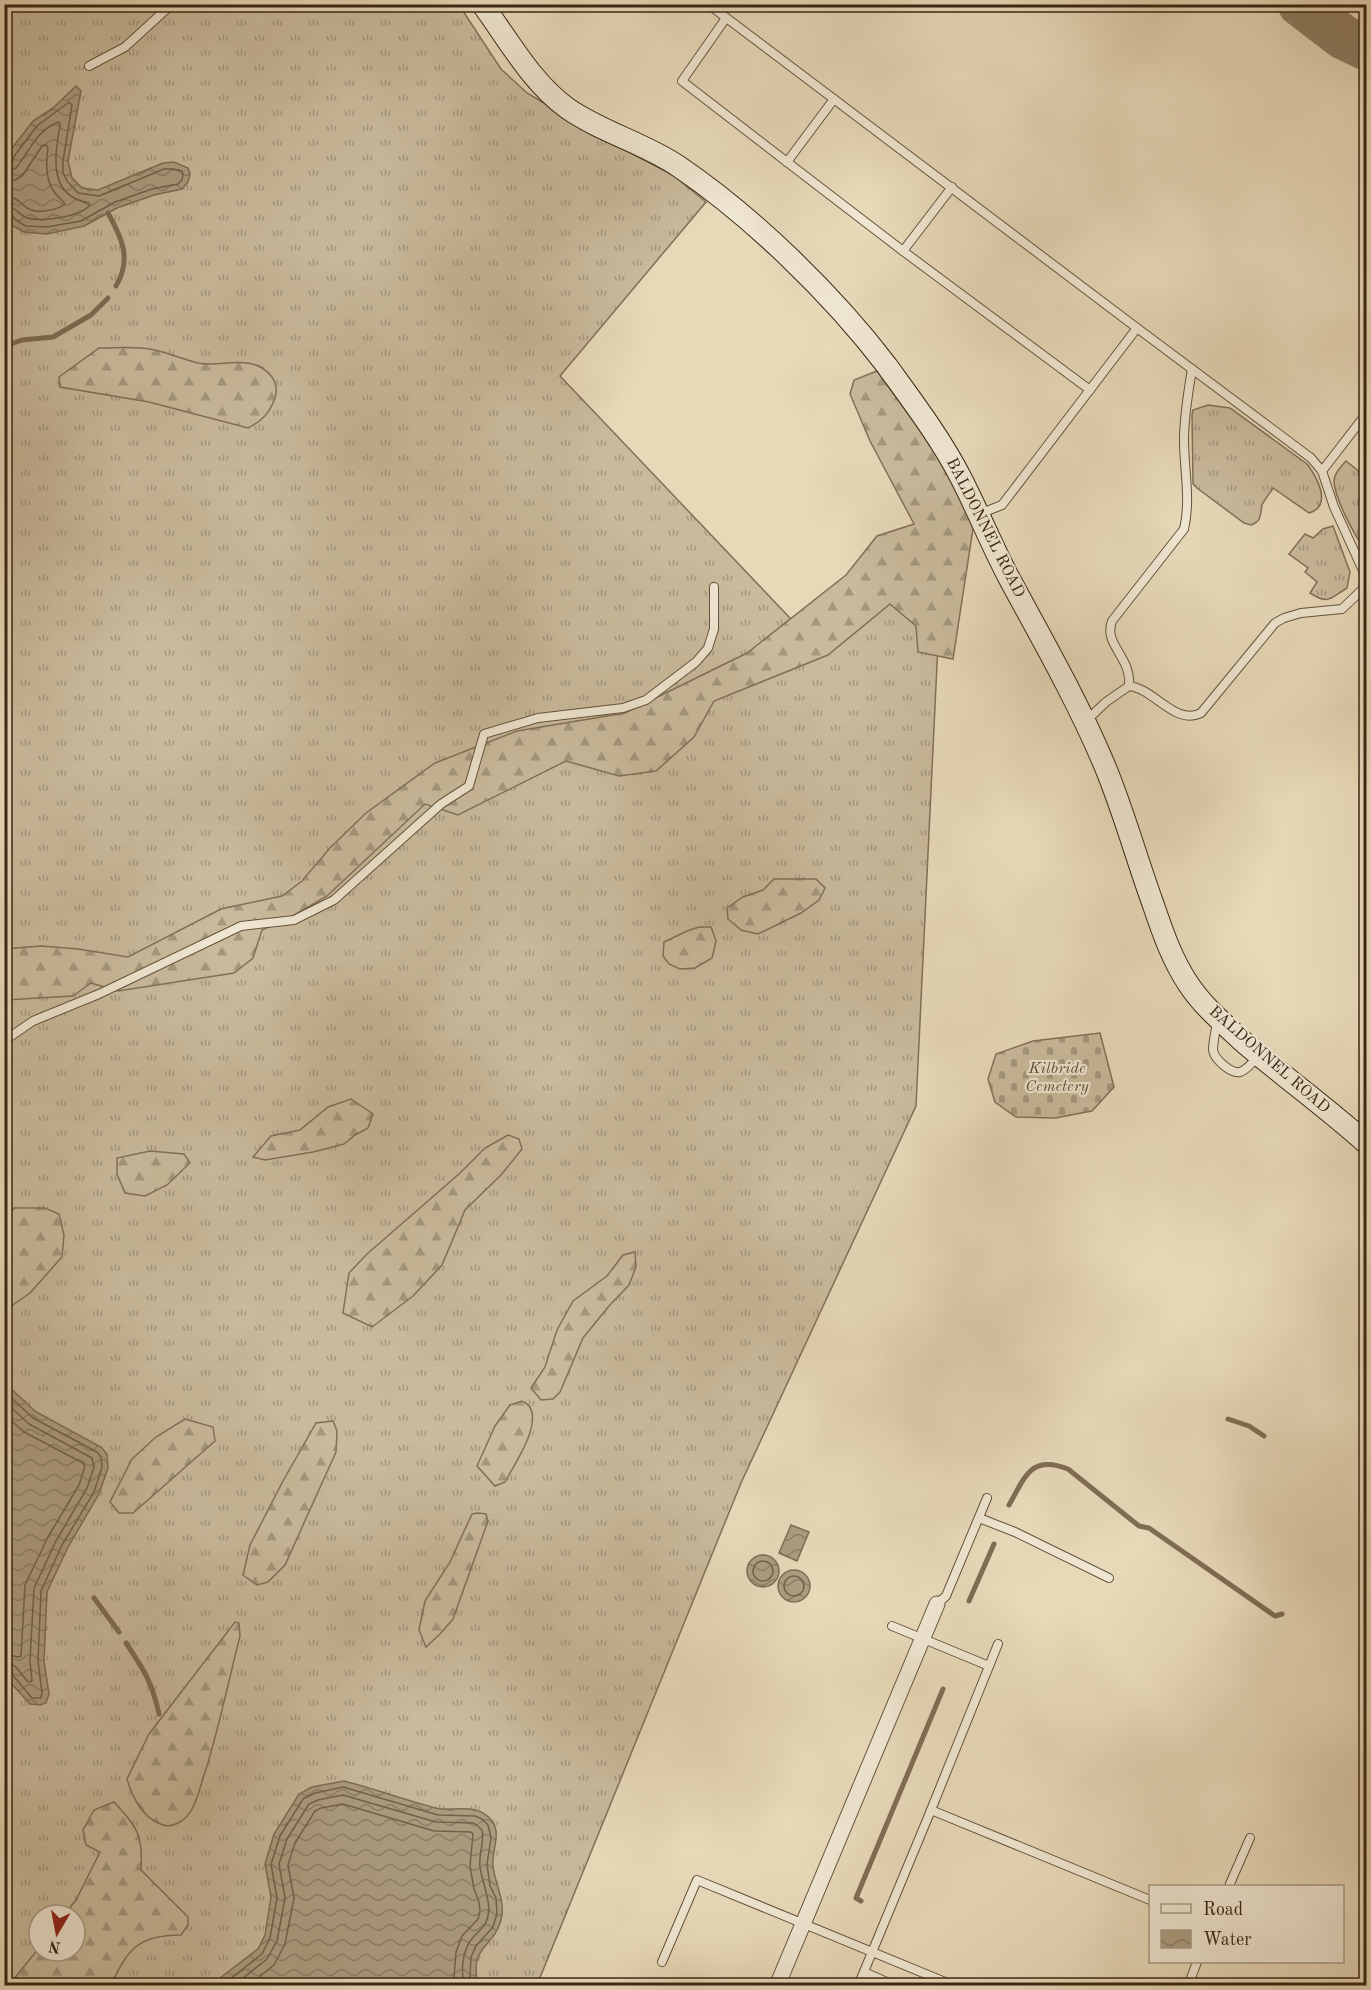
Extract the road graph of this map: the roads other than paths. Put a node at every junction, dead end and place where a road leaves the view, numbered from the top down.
1 (172, 4) edge
2 (482, 4) edge
3 (708, 4) edge
4 (726, 18) junction
5 (89, 66) dead end
6 (834, 99) junction
7 (787, 162) junction
8 (952, 187) junction
9 (903, 251) junction
10 (1137, 328) junction
11 (1192, 369) junction
12 (1090, 390) junction
13 (1366, 414) edge
14 (1322, 471) junction
15 (979, 514) junction
16 (1366, 578) edge
17 (1366, 586) edge
18 (714, 587) dead end
19 (1129, 686) junction
20 (1085, 722) junction
21 (1218, 1018) junction
22 (4, 1041) edge
23 (1259, 1056) junction
24 (1366, 1143) edge
25 (987, 1498) dead end
26 (979, 1518) junction
27 (1109, 1578) dead end
28 (937, 1604) joint
29 (892, 1626) dead end
30 (922, 1637) junction
31 (998, 1644) dead end
32 (989, 1666) junction
33 (931, 1810) junction
34 (1250, 1838) dead end
35 (1230, 1885) edge
36 (1149, 1900) edge
37 (802, 1924) junction
38 (872, 1951) junction
39 (662, 1962) dead end
40 (1197, 1963) edge
41 (864, 1972) junction
42 (777, 1986) edge
43 (858, 1986) edge
44 (896, 1986) edge
45 (955, 1986) edge
46 (1188, 1986) edge

1 - 5 lane
2 - 15 street, BALDONNEL ROAD
3 - 4 lane
4 - 6 lane
4 - 7 lane
6 - 7 lane
6 - 8 lane
7 - 9 lane
8 - 9 lane
8 - 10 lane
9 - 12 lane
10 - 11 lane
10 - 12 lane
11 - 14 lane
11 - 19 lane
12 - 15 lane
13 - 14 lane
14 - 16 lane
15 - 20 street, BALDONNEL ROAD
17 - 19 lane
18 - 22 lane
19 - 20 lane
20 - 21 street, BALDONNEL ROAD
21 - 23 street, BALDONNEL ROAD
21 - 23 lane
23 - 24 street, BALDONNEL ROAD
25 - 26 lane
26 - 27 lane
26 - 28 lane
28 - 30 street
29 - 30 lane
30 - 32 lane
30 - 37 street
31 - 32 lane
32 - 33 lane
33 - 36 lane
33 - 38 lane
34 - 35 lane
37 - 38 lane
37 - 39 lane
37 - 42 street
38 - 41 lane
38 - 45 lane
40 - 46 lane
41 - 43 lane
41 - 44 lane

